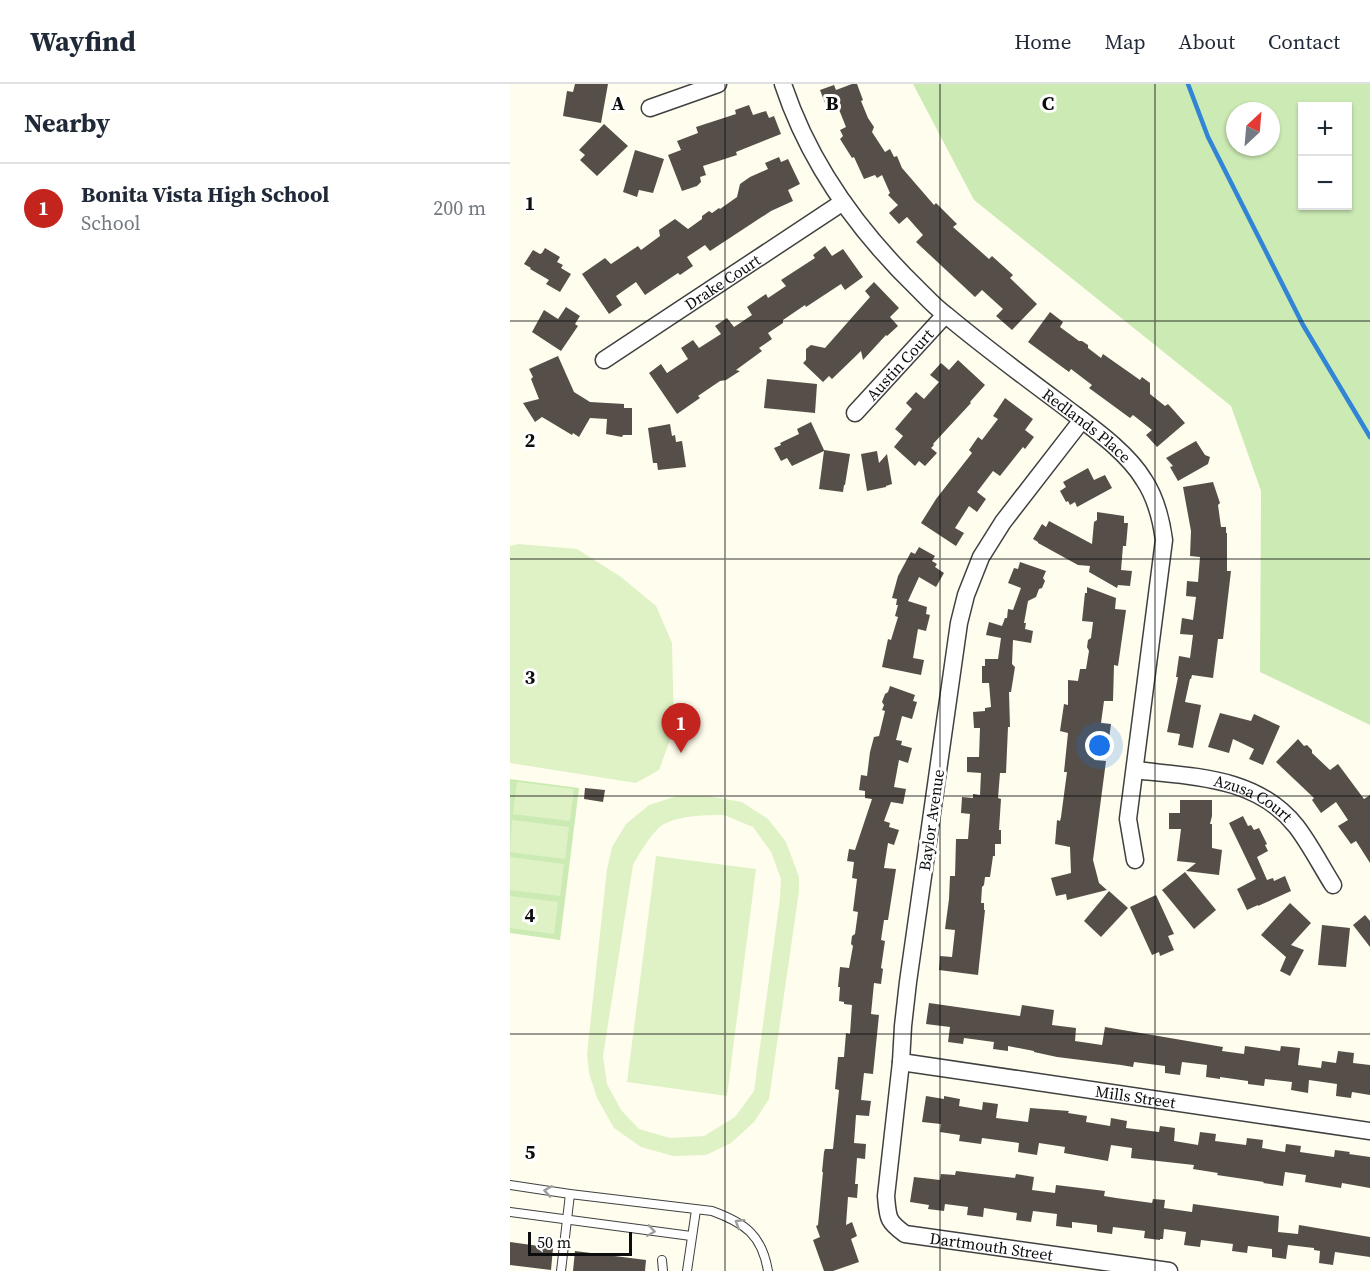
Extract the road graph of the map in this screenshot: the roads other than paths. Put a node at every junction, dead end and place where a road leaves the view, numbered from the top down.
1 (718, 84) edge
2 (783, 84) edge
3 (650, 108) dead end
4 (843, 202) junction
5 (945, 315) junction
6 (604, 360) dead end
7 (855, 413) dead end
8 (1082, 420) junction
9 (1135, 770) junction
10 (1135, 860) dead end
11 (1333, 885) dead end
12 (901, 1062) junction
13 (1370, 1131) edge
14 (510, 1185) edge
15 (570, 1194) junction
16 (696, 1210) junction
17 (510, 1212) edge
18 (567, 1220) junction
19 (691, 1236) junction
20 (919, 1236) joint
21 (662, 1260) dead end
22 (561, 1271) edge
23 (663, 1271) edge
24 (687, 1271) edge
25 (768, 1271) edge
26 (1169, 1271) edge

1 - 3 street
2 - 4 street, Redlands Place
4 - 5 street, Redlands Place
4 - 6 street, Drake Court
5 - 7 street, Austin Court
5 - 8 street, Redlands Place
8 - 9 street, Redlands Place
8 - 12 street, Baylor Avenue
9 - 10 street, Redlands Place
9 - 11 street, Azusa Court
12 - 13 street, Mills Street
12 - 20 street, Baylor Avenue
15 -> 14 lane
15 - 16 lane
15 - 18 lane
16 - 19 lane
25 -> 16 lane
17 - 18 lane
18 -> 19 lane
18 - 22 lane
19 - 24 lane
20 - 26 street, Dartmouth Street
21 - 23 lane

